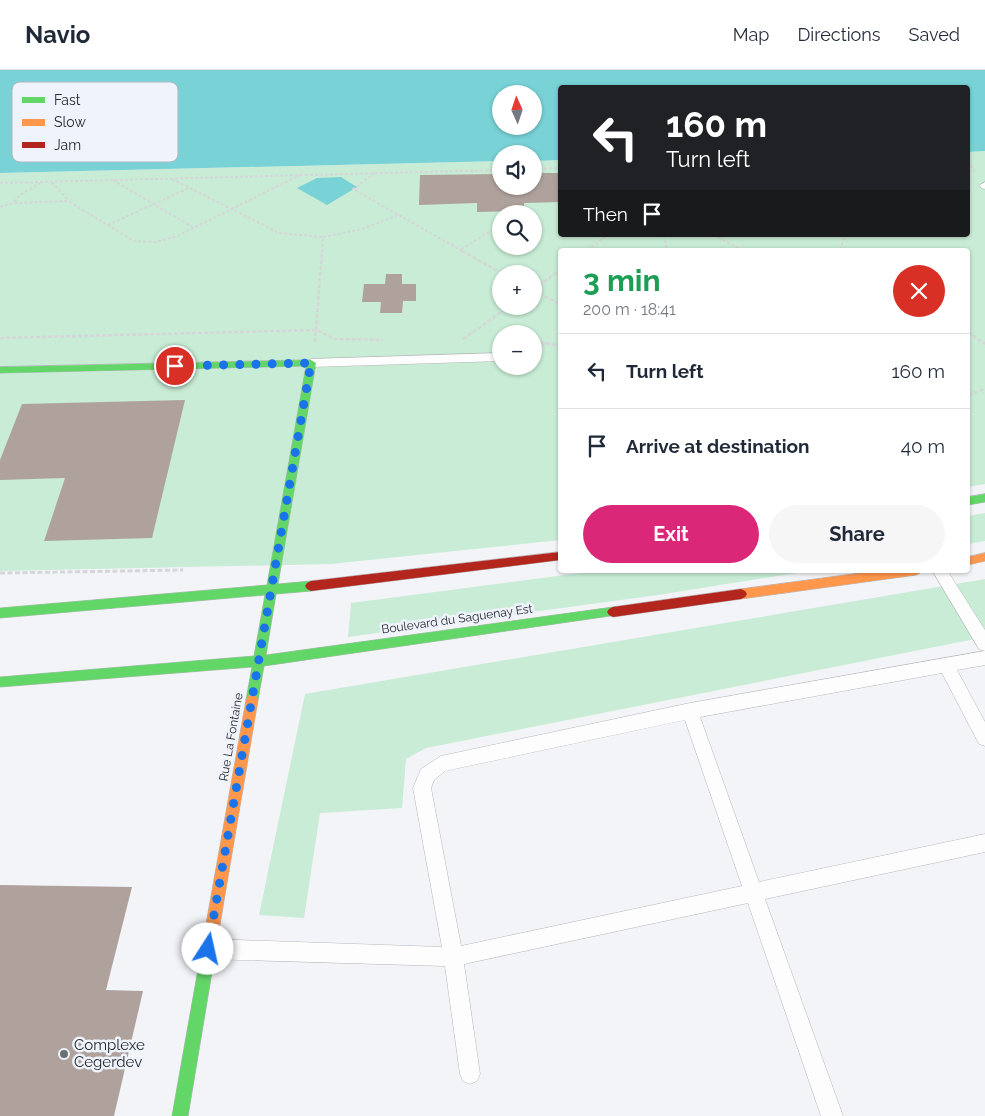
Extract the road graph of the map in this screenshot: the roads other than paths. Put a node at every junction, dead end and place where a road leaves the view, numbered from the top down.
1 (492, 357) edge
2 (311, 363) junction
3 (0, 370) edge
4 (985, 498) edge
5 (970, 501) edge
6 (558, 556) edge
7 (985, 557) edge
8 (970, 561) edge
9 (894, 573) edge
10 (942, 573) edge
11 (271, 591) junction
12 (0, 612) edge
13 (985, 644) edge
14 (985, 658) edge
15 (259, 660) junction
16 (946, 664) junction
17 (0, 682) edge
18 (690, 711) junction
19 (985, 738) edge
20 (985, 843) edge
21 (754, 893) junction
22 (208, 949) junction
23 (453, 957) junction
24 (470, 1074) dead end
25 (180, 1116) edge
26 (832, 1116) edge

1 - 2 lane
2 - 3 main road
2 - 11 main road, Rue La Fontaine
4 - 5 main road
6 - 11 main road
7 - 8 main road
9 - 15 main road, Boulevard du Saguenay Est
10 - 13 lane
11 - 12 main road
11 - 15 main road, Rue La Fontaine
14 - 16 lane
15 - 17 main road, Boulevard du Saguenay Est
15 - 22 main road, Rue La Fontaine
16 - 18 lane
16 - 19 lane
18 - 21 lane
18 - 23 lane
20 - 21 lane
21 - 23 lane
21 - 26 lane
22 - 23 lane
22 - 25 main road, Rue La Fontaine
23 - 24 lane

